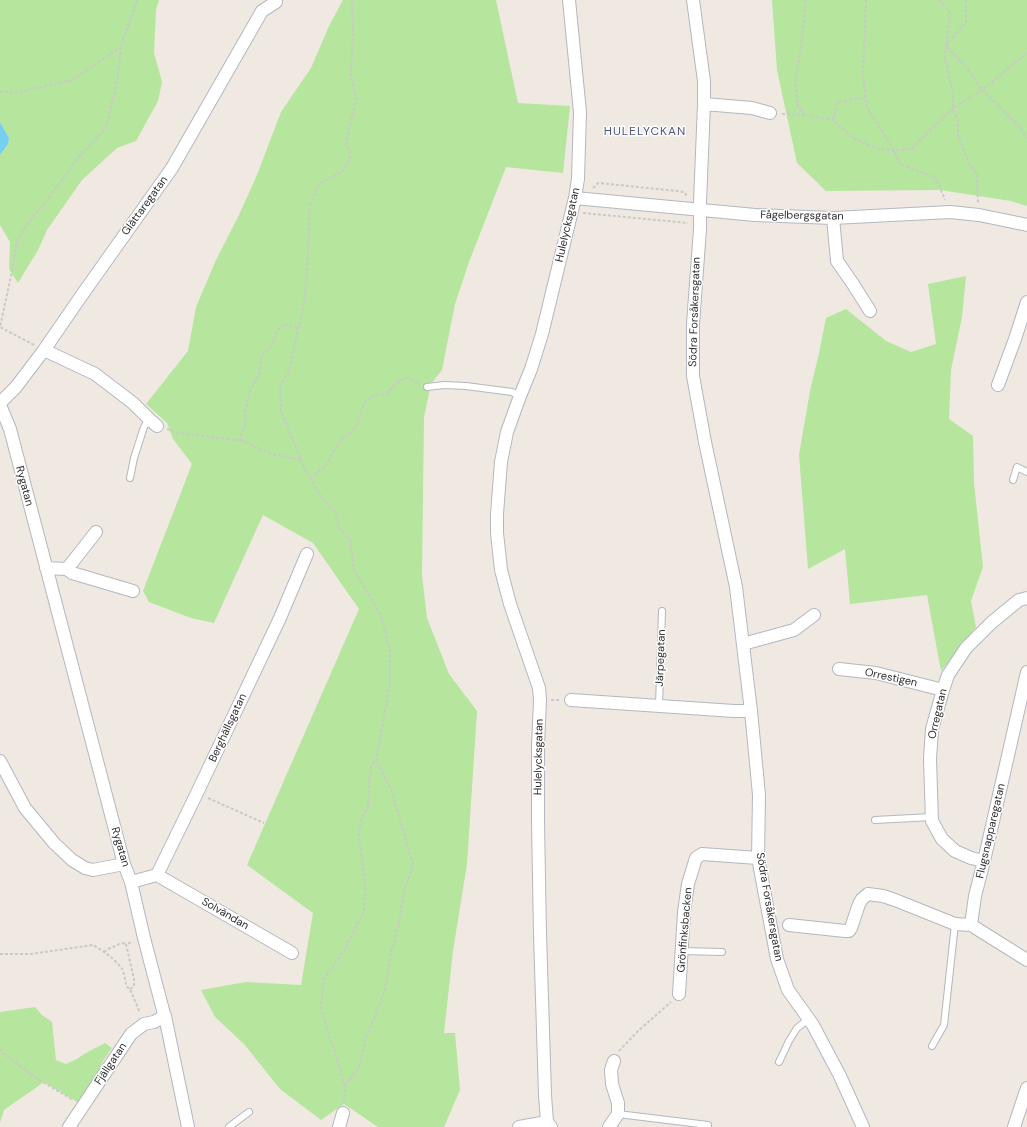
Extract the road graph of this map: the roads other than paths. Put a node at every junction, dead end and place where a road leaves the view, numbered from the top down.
1 (569, 0) edge
2 (693, 0) edge
3 (276, 2) dead end
4 (704, 104) junction
5 (770, 113) road end
6 (575, 198) junction
7 (700, 210) junction
8 (832, 218) junction
9 (1027, 225) edge
10 (1027, 302) edge
11 (870, 311) dead end
12 (44, 350) junction
13 (998, 385) dead end
14 (427, 387) road end
15 (520, 396) junction
16 (0, 404) edge
17 (153, 423) joint
18 (1027, 472) edge
19 (130, 478) dead end
20 (1013, 480) dead end
21 (96, 532) dead end
22 (308, 554) dead end
23 (46, 568) junction
24 (67, 569) junction
25 (133, 591) dead end
26 (1027, 598) edge
27 (662, 611) dead end
28 (814, 615) dead end
29 (743, 644) junction
30 (839, 669) dead end
31 (1027, 672) edge
32 (943, 690) junction
33 (571, 700) road end
34 (659, 706) junction
35 (751, 711) junction
36 (1021, 726) edge
37 (0, 761) edge
38 (932, 817) junction
39 (875, 820) dead end
40 (758, 858) junction
41 (984, 861) junction
42 (124, 864) junction
43 (157, 875) junction
44 (131, 882) junction
45 (955, 924) junction
46 (790, 925) dead end
47 (971, 925) junction
48 (682, 951) junction
49 (722, 952) dead end
50 (292, 953) dead end
51 (1027, 960) edge
52 (679, 994) road end
53 (165, 1016) junction
54 (809, 1018) junction
55 (932, 1046) dead end
56 (614, 1061) road end
57 (779, 1062) dead end
58 (1027, 1088) edge
59 (249, 1112) dead end
60 (343, 1113) road end
61 (618, 1114) junction
62 (549, 1124) edge
63 (708, 1125) dead end
64 (69, 1127) edge
65 (188, 1127) edge
66 (229, 1127) edge
67 (339, 1127) edge
68 (519, 1127) edge
69 (609, 1127) edge
70 (862, 1127) edge
71 (1014, 1127) edge

1 - 6 street, Hulelycksgatan
2 - 4 street, Södra Forsåkersgatan
3 - 12 street, Glättaregatan
4 - 5 street
4 - 7 street, Södra Forsåkersgatan
6 - 7 street, Fågelbergsgatan
6 - 15 street, Hulelycksgatan
7 - 8 street, Fågelbergsgatan
7 - 29 street, Södra Forsåkersgatan
8 - 9 street, Fågelbergsgatan
8 - 11 street
10 - 13 street
12 - 16 street, Glättaregatan
12 - 17 street
14 - 15 lane
15 - 62 street, Hulelycksgatan
16 - 23 street, Rygatan
17 - 19 lane
18 - 20 lane
21 - 24 street
22 - 43 street, Berghällsgatan
23 - 24 street
23 - 42 street, Rygatan
24 - 25 street
26 - 32 street, Orregatan
27 - 34 lane, Järpegatan
28 - 29 street
29 - 35 street, Södra Forsåkersgatan
30 - 32 street, Orrestigen
31 - 36 street, Flugsnapparegatan
32 - 38 street, Orregatan
33 - 34 street
34 - 35 street
35 - 40 street, Södra Forsåkersgatan
36 - 41 street, Flugsnapparegatan
37 - 42 street
38 - 39 lane
38 - 41 street, Orregatan
40 - 48 street, Grönfinksbacken
40 - 54 street, Södra Forsåkersgatan
41 - 47 street, Flugsnapparegatan
42 - 44 street, Rygatan
43 - 44 street
43 - 50 street, Solvändan
44 - 53 street, Rygatan
45 - 46 street
45 - 47 street
45 - 55 lane
47 - 51 street
48 - 49 lane
48 - 52 street, Grönfinksbacken
53 - 64 street, Fjällgatan
53 - 65 street, Rygatan
54 - 57 lane
54 - 70 street, Södra Forsåkersgatan
56 - 61 street
58 - 71 street
59 - 66 lane
60 - 67 street
61 - 63 lane
61 - 69 street
62 - 68 street

